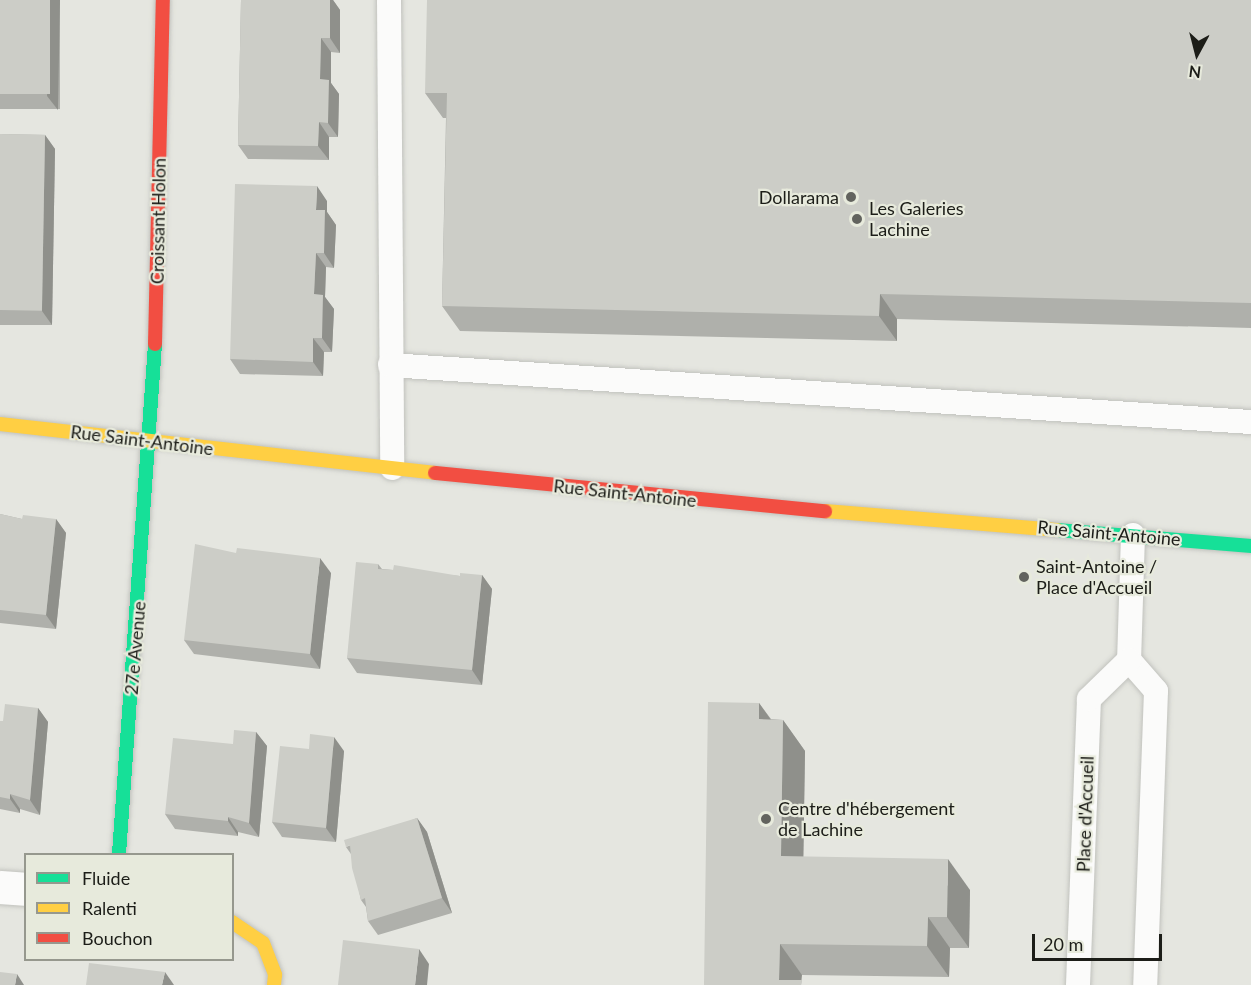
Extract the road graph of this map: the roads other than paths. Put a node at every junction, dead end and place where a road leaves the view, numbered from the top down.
1 (163, 0) edge
2 (390, 0) edge
3 (390, 365) junction
4 (1251, 422) edge
5 (0, 424) edge
6 (148, 441) junction
7 (392, 468) junction
8 (1133, 535) junction
9 (1251, 546) edge
10 (1129, 660) junction
11 (119, 853) edge
12 (0, 887) edge
13 (24, 889) edge
14 (234, 923) edge
15 (274, 985) edge
16 (1078, 985) edge
17 (1145, 985) edge

1 - 6 street, Croissant Holon
2 - 3 lane
3 - 4 lane
3 - 7 lane
5 - 6 street, Rue Saint-Antoine
6 - 7 street, Rue Saint-Antoine
6 - 11 street, 27e Avenue
7 - 8 street, Rue Saint-Antoine
8 - 9 street, Rue Saint-Antoine
8 - 10 lane
10 - 16 lane, Place d'Accueil
10 - 17 lane
12 - 13 street
14 - 15 street

